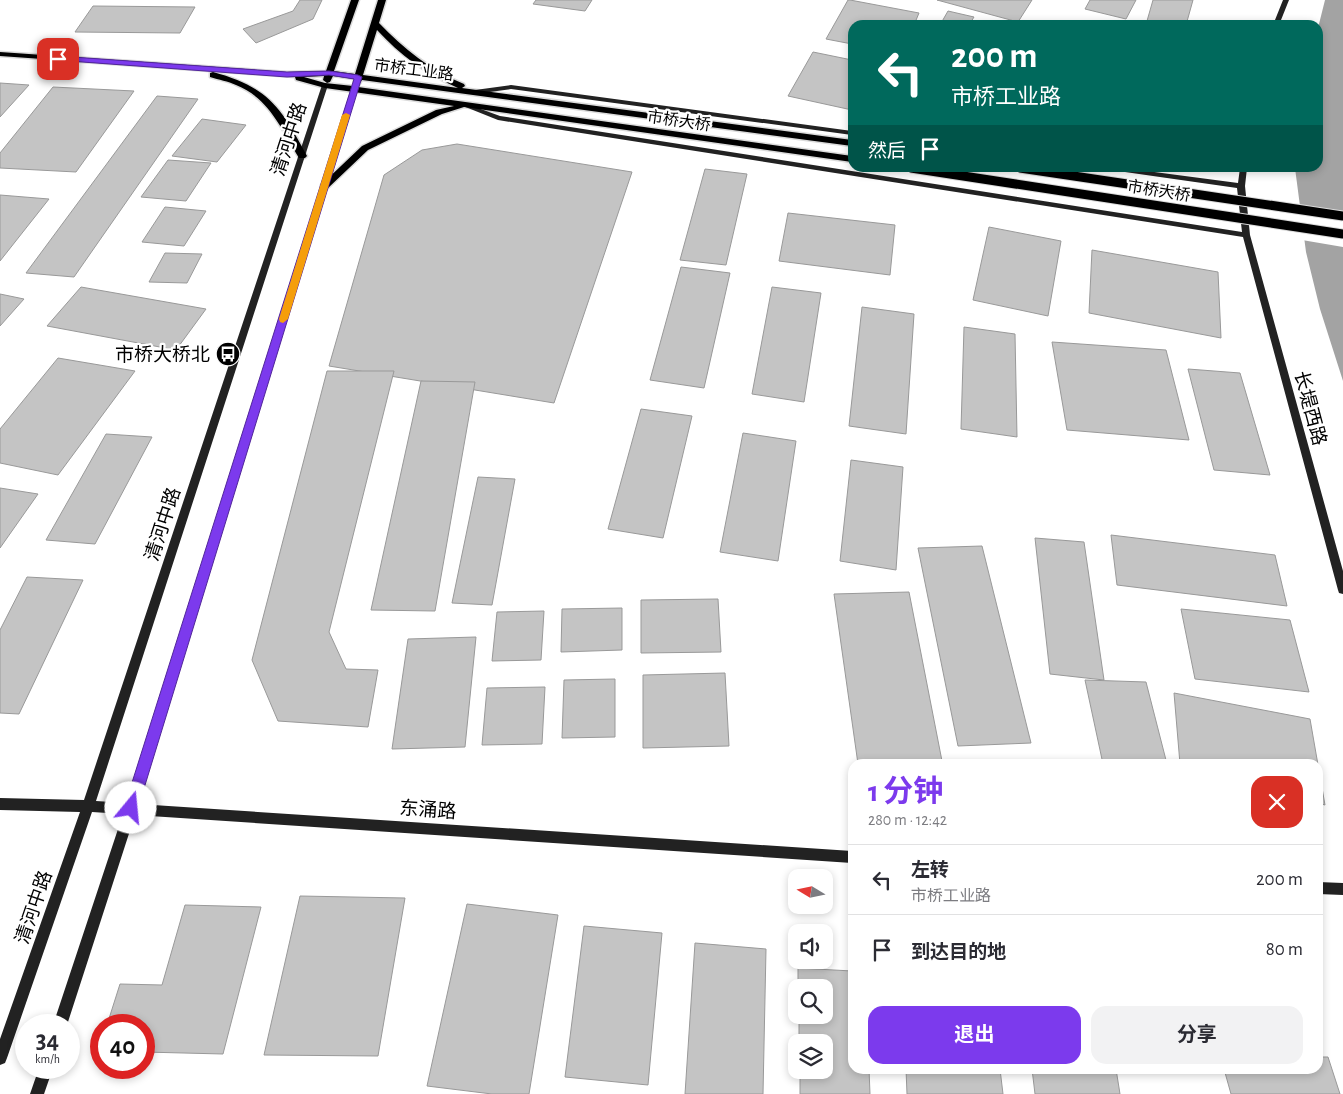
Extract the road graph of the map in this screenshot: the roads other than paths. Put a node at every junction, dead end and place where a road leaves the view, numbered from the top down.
1 (355, 0) edge
2 (382, 0) edge
3 (1286, 0) edge
4 (1278, 20) edge
5 (374, 23) junction
6 (0, 54) edge
7 (192, 68) junction
8 (329, 73) junction
9 (287, 75) junction
10 (358, 77) junction
11 (325, 85) junction
12 (354, 89) junction
13 (475, 92) junction
14 (507, 96) joint
15 (465, 105) junction
16 (501, 110) joint
17 (848, 132) edge
18 (848, 141) edge
19 (302, 156) junction
20 (848, 158) edge
21 (937, 172) edge
22 (1047, 172) edge
23 (1140, 172) edge
24 (1243, 172) edge
25 (1241, 186) junction
26 (324, 187) junction
27 (1343, 216) edge
28 (1343, 234) edge
29 (1246, 235) junction
30 (1343, 590) edge
31 (0, 804) edge
32 (88, 806) junction
33 (131, 808) junction
34 (848, 857) edge
35 (1323, 888) edge
36 (1343, 889) edge
37 (64, 1014) edge
38 (0, 1058) edge
39 (42, 1079) edge
40 (37, 1094) edge

1 - 8 main road, 清河中路
2 - 5 main road
3 - 4 street
5 - 10 main road
5 - 13 main road
6 - 7 main road, 市桥工业路
7 - 9 main road, 市桥工业路
7 - 19 main road
8 - 9 main road, 市桥工业路
8 - 10 main road, 市桥工业路
8 - 11 main road, 清河中路
9 - 11 main road, 市桥工业路
10 - 12 main road
10 - 13 main road, 市桥工业路
11 - 12 main road, 市桥工业路
11 - 19 street, 清河中路
12 - 15 main road, 市桥工业路
12 - 26 street
13 - 14 main road, 市桥工业路
13 - 17 street
14 - 18 main road, 市桥大桥
15 - 16 main road, 市桥工业路
15 - 26 main road
15 - 29 street
16 - 20 main road, 市桥大桥
19 - 32 street, 清河中路
21 - 28 main road, 市桥大桥, bridge
22 - 27 main road, 市桥大桥, bridge
23 - 25 street
24 - 25 street, 长堤西路
25 - 29 street, 长堤西路
26 - 33 street
29 - 30 street, 长堤西路
31 - 32 street, 东涌路
32 - 33 street, 东涌路
32 - 38 street, 清河中路
33 - 34 street, 东涌路
33 - 37 street
35 - 36 street
39 - 40 street

